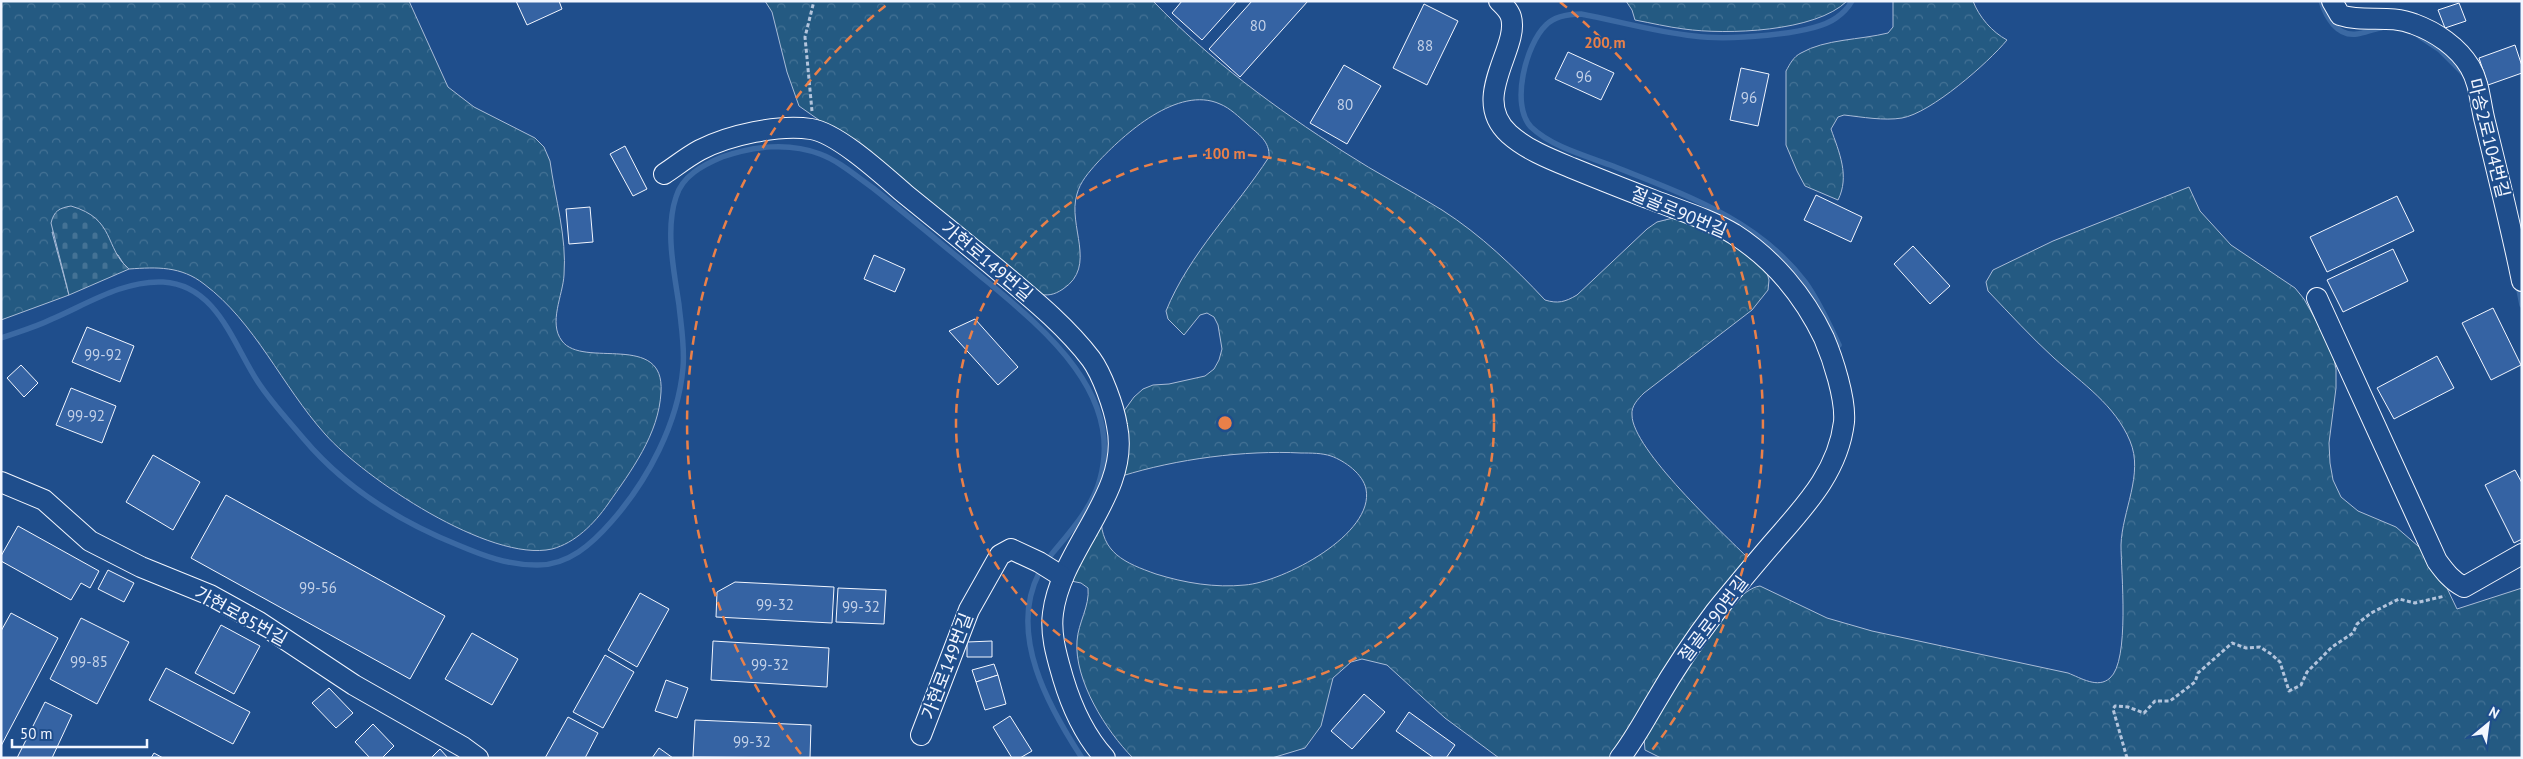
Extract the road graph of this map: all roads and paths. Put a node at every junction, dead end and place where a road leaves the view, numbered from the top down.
1 (814, 1) edge
2 (1498, 1) edge
3 (2332, 1) edge
4 (812, 129) junction
5 (664, 174) dead end
6 (2522, 281) edge
7 (2317, 298) dead end
8 (1, 482) edge
9 (2522, 554) edge
10 (1063, 577) junction
11 (2464, 587) junction
12 (920, 735) dead end
13 (478, 758) edge
14 (1105, 758) edge
15 (1620, 758) edge
16 (2127, 758) edge

1 - 4 path
2 - 15 lane, 절골로90번길
3 - 6 lane, 마송2로104번길
4 - 5 lane, 가현로149번길
4 - 10 lane, 가현로149번길
7 - 11 lane
8 - 13 lane, 가현로85번길
9 - 11 lane
10 - 12 lane, 가현로149번길
10 - 14 lane, 가현로149번길
11 - 16 path

